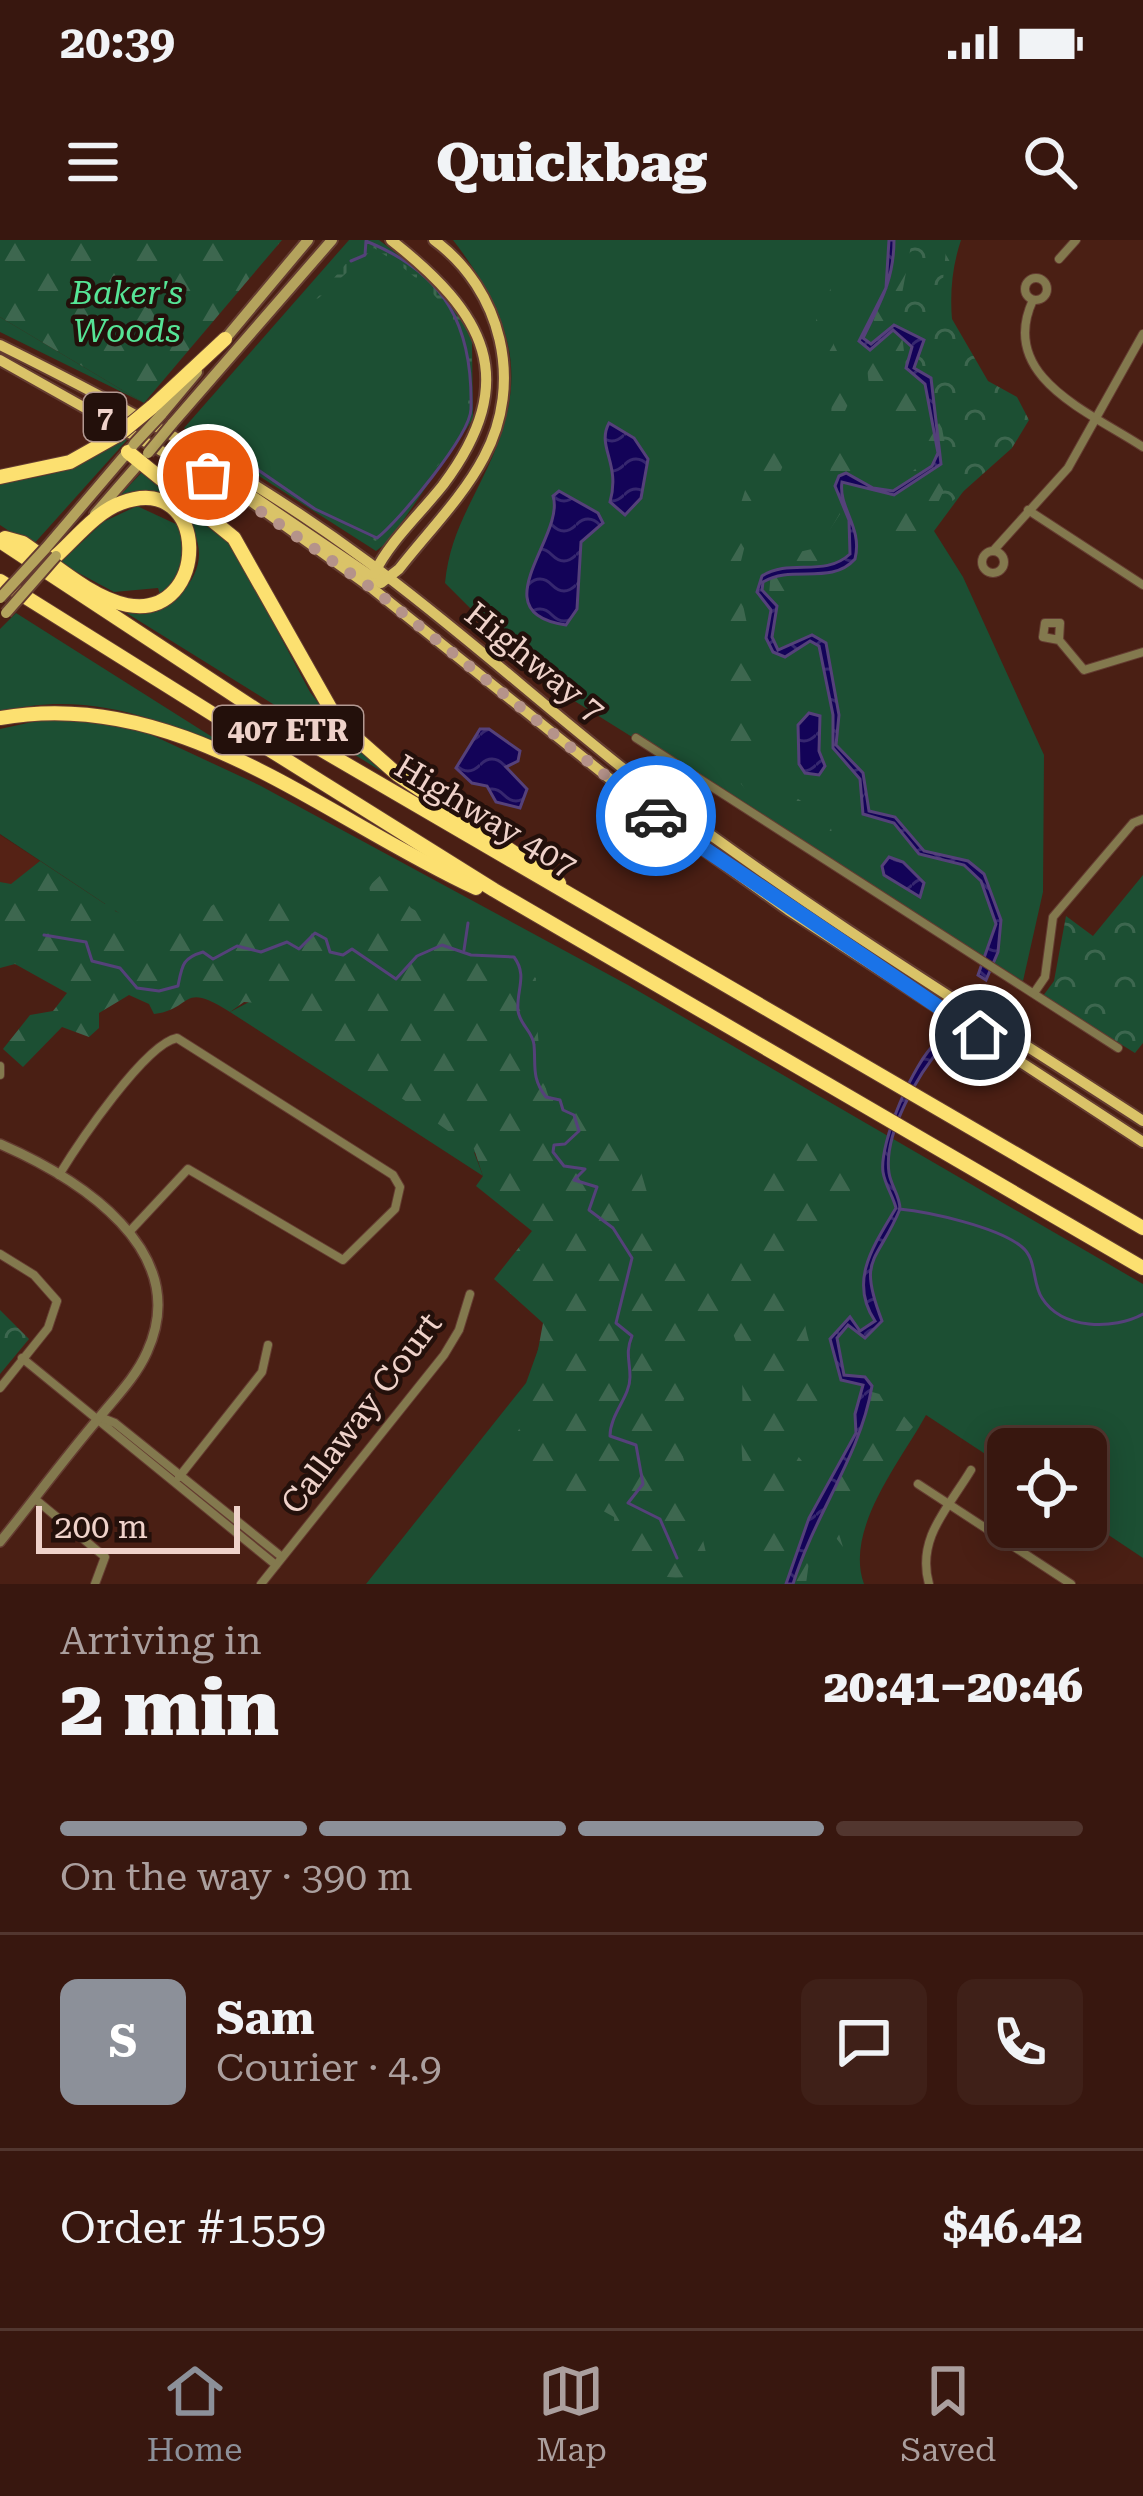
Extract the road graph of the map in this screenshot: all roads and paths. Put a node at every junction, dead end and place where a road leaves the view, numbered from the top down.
1 (308, 240) edge
2 (332, 240) edge
3 (391, 240) edge
4 (434, 240) edge
5 (1076, 240) edge
6 (1059, 259) dead end
7 (1033, 300) dead end
8 (1143, 334) edge
9 (225, 339) joint
10 (0, 344) edge
11 (0, 360) edge
12 (156, 411) junction
13 (1099, 418) junction
14 (1143, 446) edge
15 (138, 453) junction
16 (0, 477) edge
17 (1028, 510) junction
18 (0, 539) edge
19 (993, 551) dead end
20 (51, 553) junction
21 (374, 578) junction
22 (391, 579) junction
23 (0, 580) edge
24 (1143, 585) edge
25 (0, 596) edge
26 (44, 609) junction
27 (3, 616) edge
28 (1059, 640) dead end
29 (1143, 652) edge
30 (0, 718) edge
31 (636, 738) dead end
32 (1143, 819) edge
33 (585, 906) junction
34 (541, 918) junction
35 (1034, 993) junction
36 (1118, 1048) dead end
37 (0, 1066) edge
38 (0, 1076) edge
39 (1143, 1121) edge
40 (1143, 1142) edge
41 (0, 1144) edge
42 (58, 1176) junction
43 (1143, 1228) edge
44 (131, 1230) junction
45 (0, 1254) edge
46 (1143, 1268) edge
47 (470, 1294) dead end
48 (268, 1345) dead end
49 (22, 1358) junction
50 (0, 1388) edge
51 (99, 1417) junction
52 (971, 1470) dead end
53 (177, 1479) junction
54 (918, 1484) dead end
55 (35, 1499) junction
56 (950, 1505) junction
57 (0, 1542) edge
58 (279, 1561) junction
59 (94, 1584) edge
60 (261, 1584) edge
61 (929, 1584) edge
62 (1071, 1584) edge

1 - 9 main road
2 - 15 main road, bridge
3 - 21 main road
4 - 22 main road
5 - 6 street
7 - 13 street
8 - 13 street
9 - 12 highway
10 - 21 main road, Highway 7 / 7
11 - 21 main road, 7
12 - 15 main road, bridge
12 - 16 highway, bridge
13 - 14 street
13 - 17 street
15 - 20 main road
15 - 33 highway
17 - 19 street
17 - 24 street
18 - 20 highway
18 - 33 highway, Highway 407 / 407 ETR
20 - 25 main road, bridge
20 - 27 main road, bridge
21 - 22 main road
21 - 40 main road, Highway 7 / 7
22 - 39 main road, Highway 7
23 - 26 highway, Highway 407 / 407 ETR
25 - 26 highway
26 - 34 highway, Highway 407 / 407 ETR
28 - 29 street
30 - 34 highway
31 - 35 street
32 - 35 street
33 - 43 highway, Highway 407 / 407 ETR
34 - 46 highway, Highway 407 / 407 ETR
35 - 36 street
37 - 38 street
41 - 42 street
42 - 44 street
42 - 44 street
44 - 51 street
45 - 49 street
47 - 58 street, Callaway Court
48 - 53 street
49 - 50 street
49 - 51 street
51 - 53 street
51 - 55 street
52 - 56 street
53 - 58 street
54 - 56 street
55 - 57 street
55 - 59 street
56 - 61 street
56 - 62 street
58 - 60 street, Callaway Court

